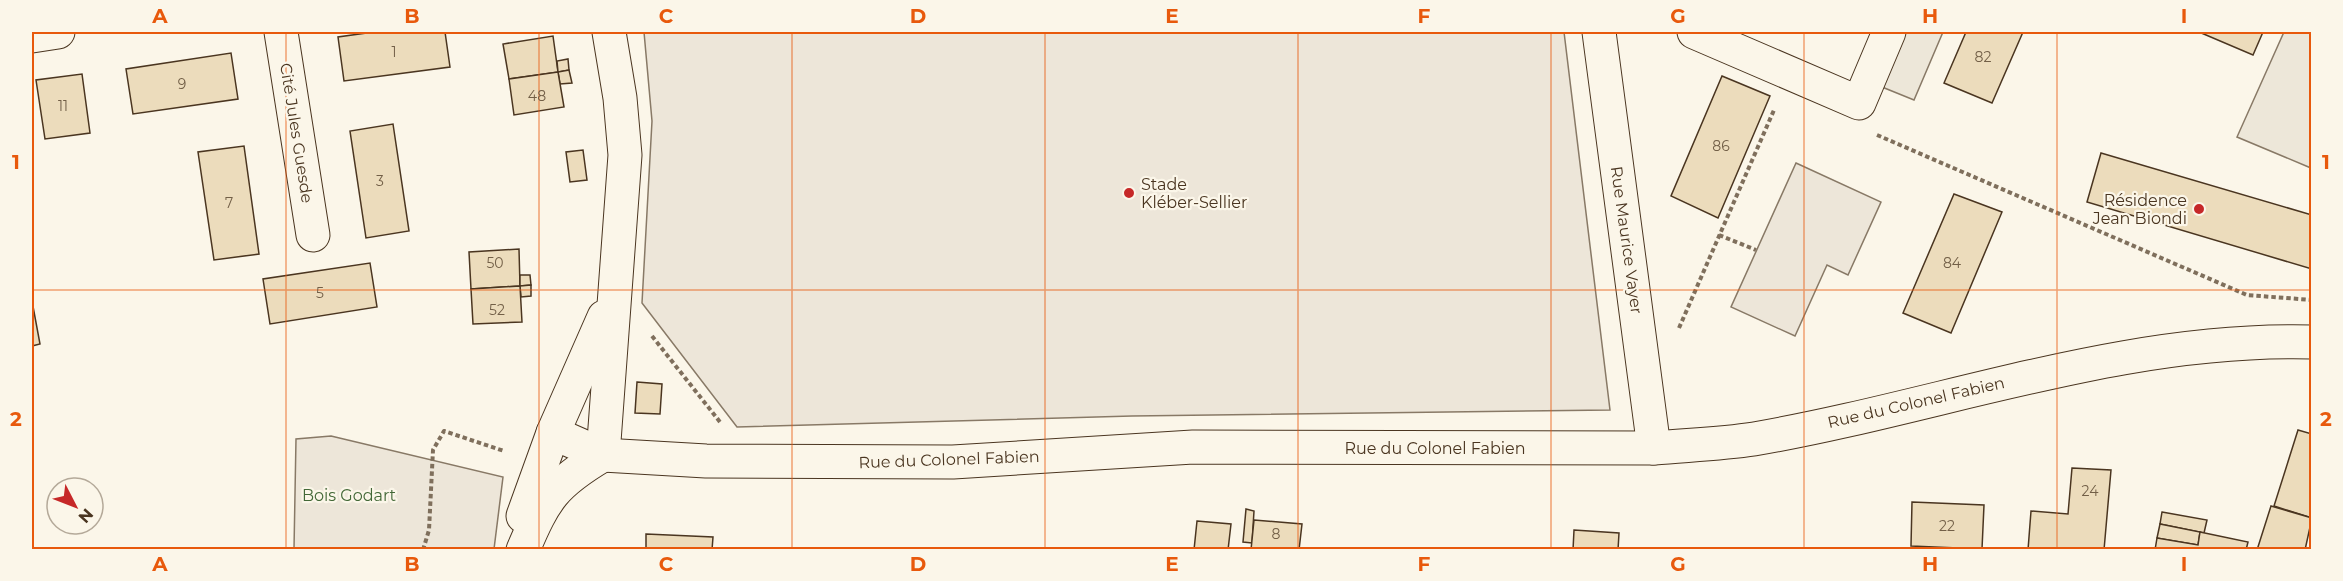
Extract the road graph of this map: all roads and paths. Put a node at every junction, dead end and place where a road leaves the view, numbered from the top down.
1 (58, 32) edge
2 (282, 32) edge
3 (609, 32) edge
4 (1599, 32) edge
5 (1695, 32) edge
6 (1889, 32) edge
7 (32, 36) edge
8 (1790, 73) junction
9 (1859, 103) junction
10 (314, 235) dead end
11 (1719, 236) junction
12 (1756, 250) dead end
13 (614, 299) junction
14 (2312, 300) edge
15 (1676, 334) dead end
16 (2312, 342) edge
17 (723, 425) dead end
18 (553, 433) junction
19 (1654, 448) junction
20 (506, 452) dead end
21 (603, 455) junction
22 (423, 549) edge
23 (517, 549) edge
24 (523, 549) edge

1 - 7 street
2 - 10 street, Cité Jules Guesde
3 - 13 street
4 - 19 street, Rue Maurice Vayer
5 - 8 street
6 - 9 street
8 - 9 street
8 - 11 path
9 - 14 path
11 - 12 path
11 - 15 path
13 - 17 path
13 - 18 street
13 - 21 street
16 - 19 street, Rue du Colonel Fabien
18 - 21 street, Rue du Colonel Fabien
18 - 23 street
19 - 21 street, Rue du Colonel Fabien
20 - 22 path
21 - 24 street

